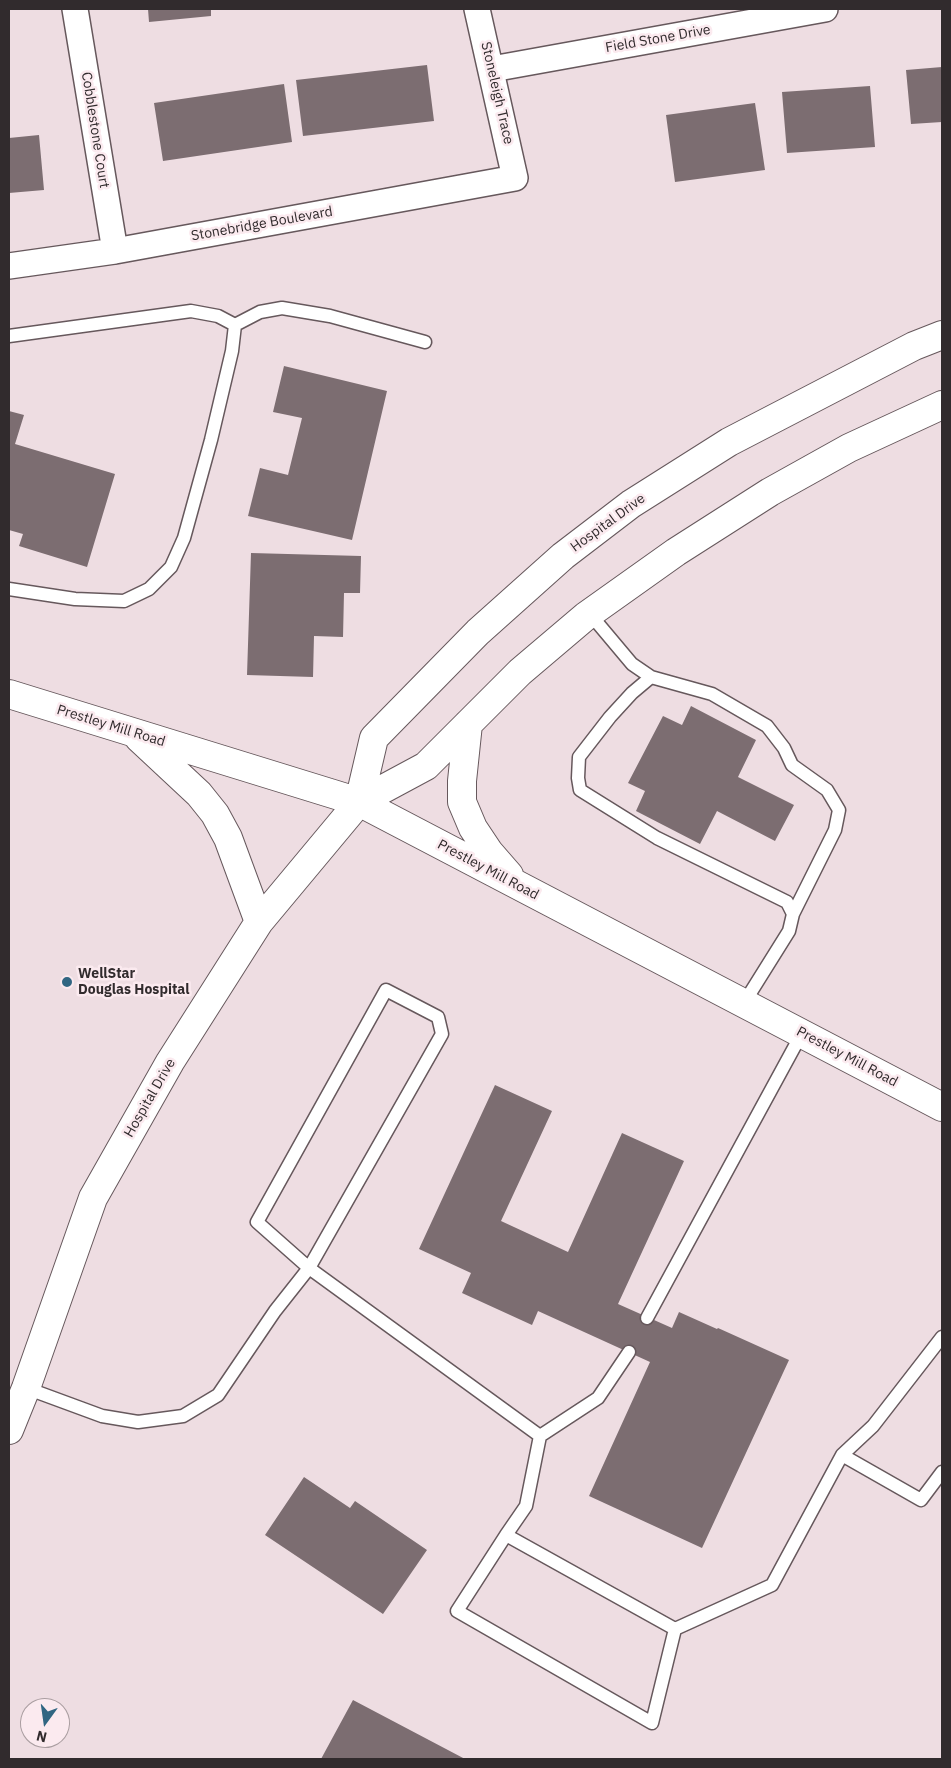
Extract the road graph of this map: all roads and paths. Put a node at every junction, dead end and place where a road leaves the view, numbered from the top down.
1 (75, 9) edge
2 (477, 9) edge
3 (825, 9) edge
4 (492, 69) junction
5 (515, 178) joint
6 (115, 251) junction
7 (9, 266) edge
8 (235, 326) junction
9 (942, 335) edge
10 (9, 336) edge
11 (426, 342) dead end
12 (942, 406) edge
13 (9, 589) edge
14 (590, 614) junction
15 (651, 677) junction
16 (9, 694) edge
17 (468, 724) junction
18 (132, 732) junction
19 (359, 802) junction
20 (520, 887) junction
21 (793, 914) junction
22 (259, 922) junction
23 (744, 1003) junction
24 (802, 1033) junction
25 (942, 1107) edge
26 (310, 1268) junction
27 (648, 1318) dead end
28 (942, 1337) edge
29 (629, 1352) dead end
30 (26, 1388) junction
31 (9, 1430) edge
32 (540, 1436) junction
33 (842, 1455) junction
34 (942, 1472) edge
35 (506, 1536) junction
36 (675, 1629) junction

1 - 6 street, Cobblestone Court
2 - 4 street, Stoneleigh Trace
3 - 4 street, Field Stone Drive
4 - 5 street, Stoneleigh Trace
5 - 6 street, Stonebridge Boulevard
6 - 7 street, Stonebridge Boulevard
8 - 10 lane
8 - 11 lane
8 - 13 lane
9 - 19 street, Hospital Drive
12 - 14 street, Hospital Drive
14 - 15 lane
14 - 17 street, Hospital Drive
15 - 21 lane
15 - 21 lane
16 - 18 street, Prestley Mill Road
17 - 19 street, Hospital Drive
17 - 20 street
18 - 19 street, Prestley Mill Road
18 - 22 street
19 - 20 street, Prestley Mill Road
19 - 22 street, Hospital Drive
20 - 23 street, Prestley Mill Road
21 - 23 lane
22 - 30 street, Hospital Drive
23 - 24 street, Prestley Mill Road
24 - 25 street, Prestley Mill Road
24 - 27 lane
26 - 26 lane
26 - 30 lane
26 - 32 lane
28 - 33 lane
29 - 32 lane
30 - 31 street, Hospital Drive
32 - 35 lane
33 - 34 lane
33 - 36 lane
35 - 36 lane
35 - 36 lane

